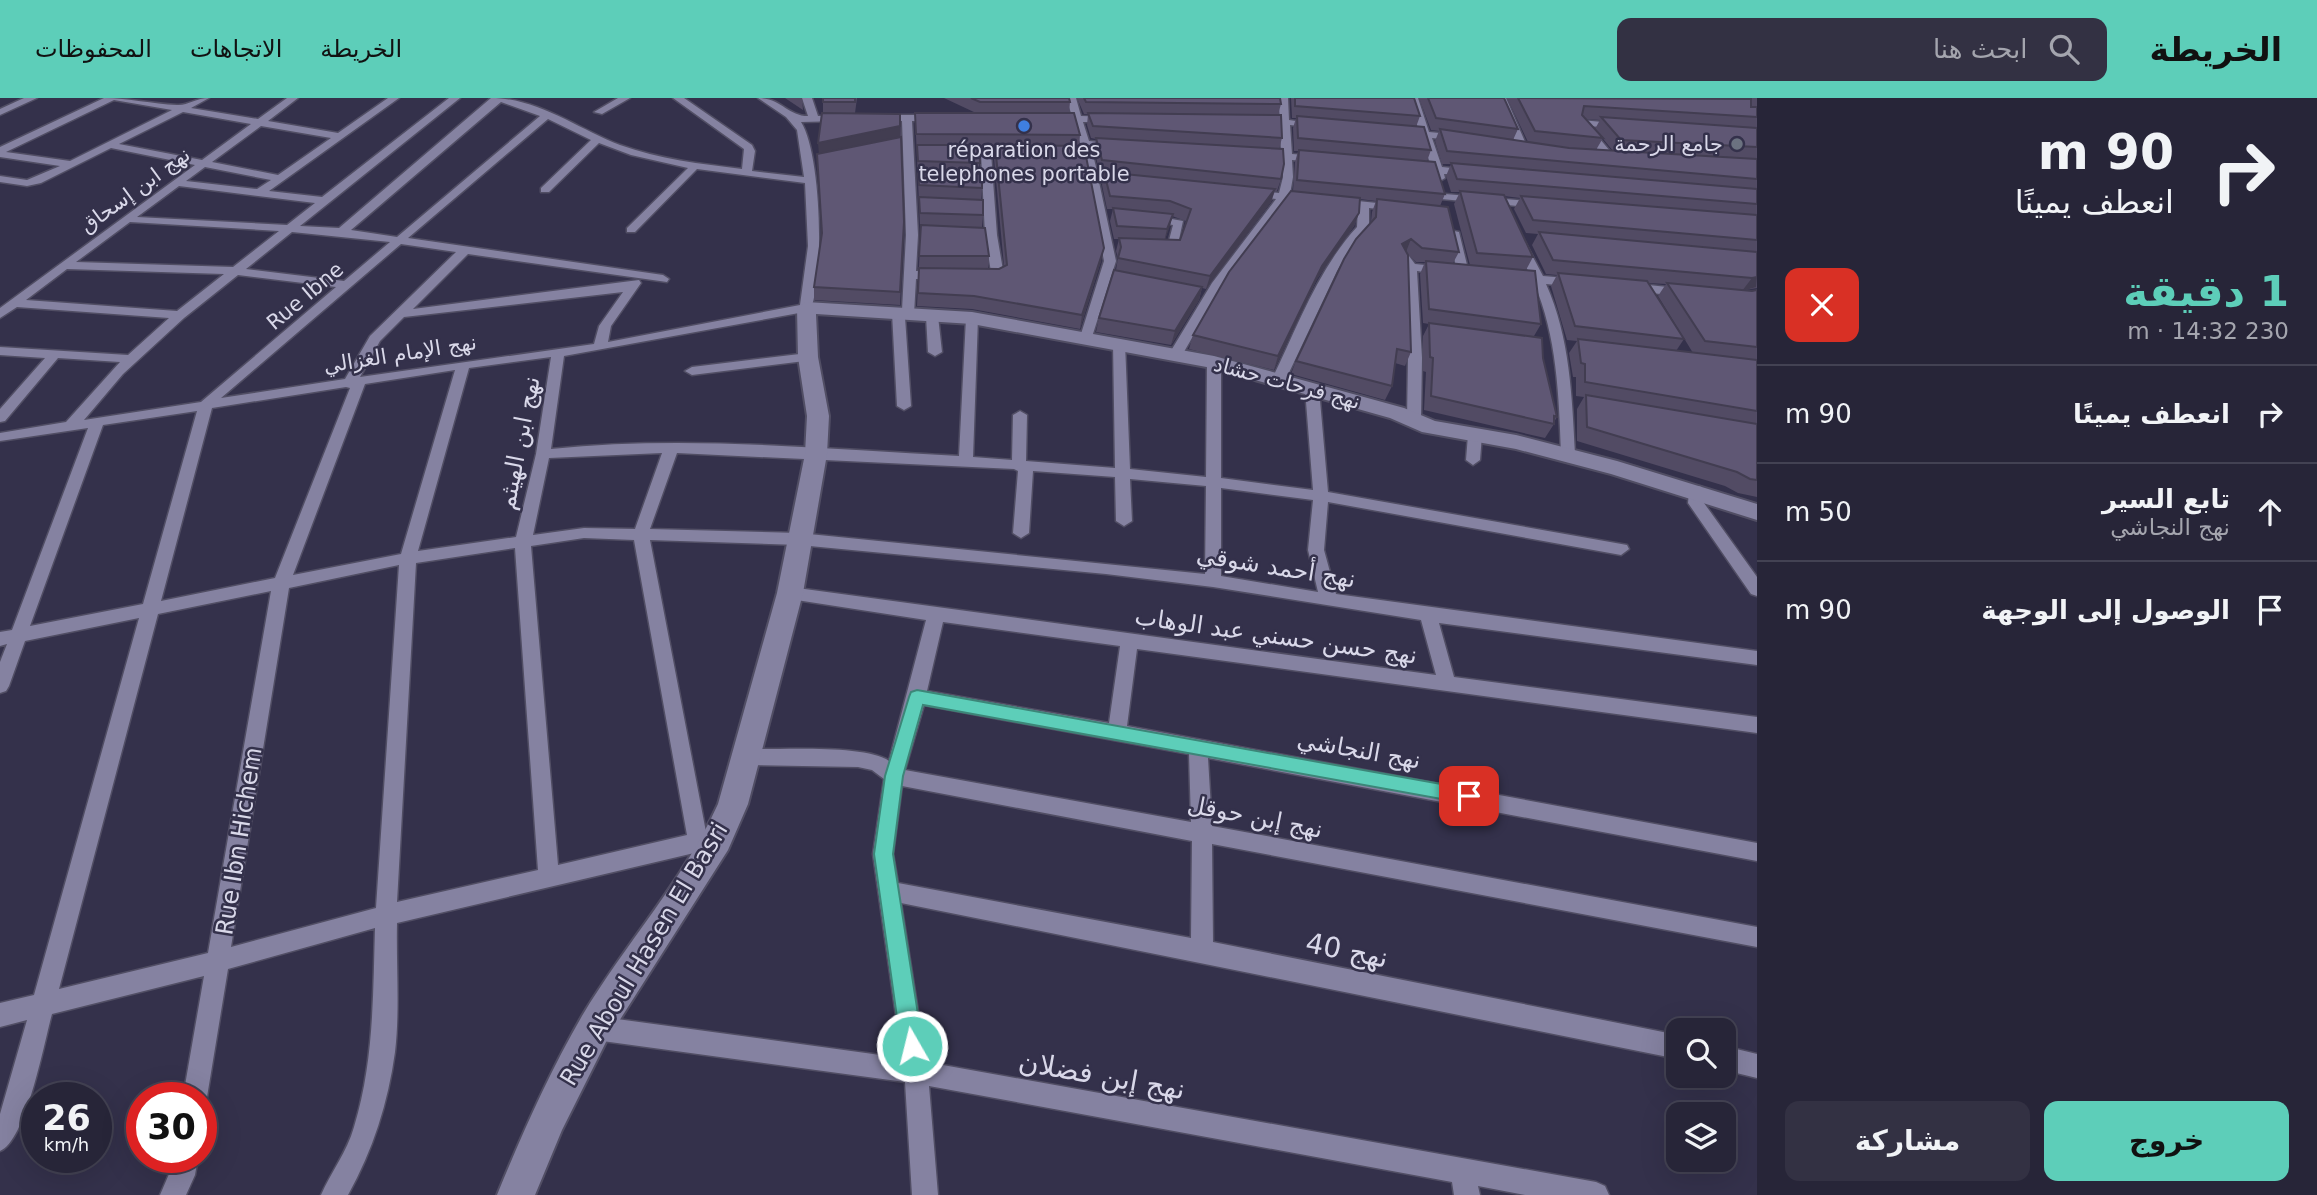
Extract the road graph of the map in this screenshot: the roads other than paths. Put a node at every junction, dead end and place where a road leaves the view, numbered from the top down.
1 (32, 98) edge
2 (111, 98) edge
3 (117, 98) edge
4 (204, 98) edge
5 (293, 98) edge
6 (394, 98) edge
7 (456, 98) edge
8 (497, 98) edge
9 (610, 98) edge
10 (678, 98) edge
11 (763, 98) edge
12 (807, 98) edge
13 (1071, 98) edge
14 (1283, 98) edge
15 (1501, 98) edge
16 (623, 99) edge
17 (1401, 99) edge
18 (1413, 99) edge
19 (518, 100) edge
20 (180, 110) junction
21 (0, 112) edge
22 (599, 112) dead end
23 (548, 114) junction
24 (814, 118) junction
25 (848, 118) edge
26 (871, 118) edge
27 (907, 118) junction
28 (946, 118) edge
29 (1035, 119) edge
30 (1076, 119) junction
31 (1121, 119) edge
32 (797, 120) junction
33 (1245, 120) edge
34 (1282, 122) junction
35 (259, 124) junction
36 (1334, 127) edge
37 (1636, 127) edge
38 (1387, 132) edge
39 (338, 135) junction
40 (1426, 135) junction
41 (598, 138) junction
42 (1476, 141) edge
43 (894, 144) edge
44 (110, 145) junction
45 (908, 147) junction
46 (1125, 147) edge
47 (1087, 149) junction
48 (1523, 150) edge
49 (0, 152) edge
50 (921, 152) edge
51 (973, 153) edge
52 (986, 153) junction
53 (999, 153) edge
54 (1076, 153) edge
55 (1248, 153) edge
56 (1287, 156) junction
57 (1599, 158) edge
58 (1327, 159) edge
59 (1611, 159) junction
60 (819, 160) edge
61 (1624, 160) edge
62 (206, 162) junction
63 (807, 163) junction
64 (71, 164) junction
65 (695, 166) junction
66 (1401, 166) edge
67 (1437, 170) junction
68 (746, 173) junction
69 (1488, 174) edge
70 (279, 178) junction
71 (1094, 178) junction
72 (0, 179) edge
73 (910, 179) junction
74 (923, 180) edge
75 (976, 180) edge
76 (810, 181) junction
77 (989, 181) junction
78 (179, 183) junction
79 (1143, 183) edge
80 (545, 190) dead end
81 (1236, 191) edge
82 (260, 192) junction
83 (1284, 196) junction
84 (1446, 197) junction
85 (325, 201) junction
86 (910, 203) junction
87 (923, 204) edge
88 (1364, 204) junction
89 (976, 206) edge
90 (1557, 206) edge
91 (989, 207) junction
92 (1413, 210) edge
93 (1099, 214) junction
94 (1113, 215) edge
95 (1140, 217) edge
96 (130, 219) junction
97 (290, 227) junction
98 (631, 230) dead end
99 (912, 231) junction
100 (342, 232) junction
101 (925, 232) edge
102 (978, 234) edge
103 (991, 235) junction
104 (1524, 238) edge
105 (401, 239) junction
106 (1143, 247) edge
107 (466, 249) junction
108 (64, 265) junction
109 (237, 271) junction
110 (910, 275) junction
111 (1104, 275) junction
112 (641, 276) junction
113 (1500, 276) edge
114 (1122, 278) edge
115 (663, 279) dead end
116 (1538, 279) junction
117 (1591, 284) edge
118 (348, 285) junction
119 (1617, 286) edge
120 (631, 288) junction
121 (1705, 295) edge
122 (13, 303) junction
123 (806, 308) junction
124 (903, 313) junction
125 (0, 314) edge
126 (398, 314) junction
127 (180, 315) junction
128 (932, 316) junction
129 (972, 318) junction
130 (1086, 337) junction
131 (1119, 343) junction
132 (600, 347) junction
133 (807, 348) junction
134 (0, 351) edge
135 (558, 352) junction
136 (935, 352) dead end
137 (56, 353) junction
138 (1176, 354) junction
139 (131, 359) junction
140 (1213, 362) junction
141 (463, 365) junction
142 (692, 371) dead end
143 (1279, 379) junction
144 (354, 384) junction
145 (1312, 389) junction
146 (206, 404) junction
147 (904, 406) dead end
148 (1020, 415) dead end
149 (0, 418) edge
150 (1414, 419) junction
151 (96, 424) junction
152 (69, 428) junction
153 (1475, 435) junction
154 (0, 437) edge
155 (671, 449) junction
156 (543, 454) junction
157 (816, 454) junction
158 (1568, 454) junction
159 (1473, 460) dead end
160 (966, 461) junction
161 (1022, 467) junction
162 (1121, 474) junction
163 (1215, 482) junction
164 (1697, 491) junction
165 (1321, 496) junction
166 (1757, 512) edge
167 (1124, 521) dead end
168 (1021, 533) dead end
169 (642, 534) junction
170 (792, 539) junction
171 (523, 542) junction
172 (1621, 548) dead end
173 (408, 558) junction
174 (1213, 581) junction
175 (281, 584) junction
176 (1757, 590) edge
177 (789, 593) junction
178 (1329, 600) junction
179 (149, 610) junction
180 (936, 615) junction
181 (1429, 615) junction
182 (19, 635) junction
183 (0, 639) edge
184 (1129, 640) junction
185 (1757, 658) edge
186 (1447, 684) junction
187 (0, 686) edge
188 (917, 697) junction
189 (1757, 725) edge
190 (1117, 732) junction
191 (1198, 750) junction
192 (745, 757) junction
193 (894, 776) junction
194 (1202, 833) junction
195 (707, 841) junction
196 (1757, 852) edge
197 (549, 878) junction
198 (890, 891) junction
199 (386, 915) junction
200 (1757, 937) edge
201 (1202, 951) junction
202 (219, 961) junction
203 (42, 1004) junction
204 (0, 1015) edge
205 (595, 1028) junction
206 (1666, 1045) edge
207 (1736, 1061) edge
208 (1757, 1066) edge
209 (916, 1072) junction
210 (198, 1082) edge
211 (0, 1139) edge
212 (182, 1173) edge
213 (1465, 1183) edge
214 (173, 1195) edge
215 (334, 1195) edge
216 (516, 1195) edge
217 (925, 1195) edge
218 (1596, 1195) edge

1 - 21 street
2 - 49 street
3 - 20 street
4 - 20 street
5 - 35 street, نهج ابن إسحاق
6 - 39 street
7 - 85 street
8 - 19 street
8 - 100 street
9 - 16 street
10 - 68 street
11 - 32 street
12 - 24 street
13 - 30 street
14 - 34 street
15 - 48 street
16 - 22 street
17 - 18 street
18 - 40 street
19 - 23 street
20 - 35 street
20 - 44 street
23 - 41 street
23 - 105 street, Rue Ibne
24 - 25 street
24 - 32 street
26 - 27 street
27 - 28 street
27 - 45 street
29 - 30 street
30 - 31 street
30 - 47 street
32 - 63 street
33 - 34 street
34 - 36 street
34 - 56 street
35 - 39 street
35 - 62 street, نهج ابن إسحاق
37 - 59 street
38 - 40 street
39 - 70 street
40 - 42 street
40 - 67 street
41 - 65 street
41 - 80 street
43 - 45 street
44 - 62 street
44 - 64 street
45 - 50 street
45 - 73 street
46 - 47 street
47 - 54 street
47 - 71 street
49 - 64 street
51 - 52 street
52 - 53 street
52 - 77 street
55 - 56 street
56 - 58 street
56 - 83 street
57 - 59 street
59 - 61 street
60 - 63 street
62 - 70 street
62 - 78 street, نهج ابن إسحاق
63 - 76 street
64 - 72 street
65 - 68 street
65 - 98 street
66 - 67 street
67 - 69 street
67 - 84 street
68 - 76 street
70 - 82 street
71 - 79 street
71 - 93 street
73 - 74 street
73 - 86 street
75 - 77 street
76 - 123 street
77 - 91 street
78 - 82 street
78 - 96 street, نهج ابن إسحاق
81 - 83 street
82 - 85 street
83 - 88 street
83 - 138 street
84 - 90 street
84 - 150 street
85 - 97 street
86 - 87 street
86 - 99 street
88 - 92 street
88 - 143 street
89 - 91 street
91 - 103 street
93 - 94 street
93 - 111 street
95 - 106 street
96 - 97 street
96 - 108 street, نهج ابن إسحاق
97 - 100 street
97 - 109 street
99 - 101 street
99 - 110 street
100 - 105 street
102 - 103 street
103 - 110 street
104 - 116 street
105 - 107 street
105 - 118 street, Rue Ibne
107 - 112 street
107 - 126 street, Rue Ibn Hichem
108 - 109 street
108 - 122 street, نهج ابن إسحاق
109 - 118 street
109 - 127 street
110 - 124 street
111 - 114 street
111 - 130 street
112 - 115 street
112 - 120 street
113 - 116 street
116 - 117 street
116 - 158 street
118 - 146 street, Rue Ibne
119 - 121 street
120 - 126 street
120 - 132 street
122 - 125 street, نهج ابن إسحاق
122 - 127 street
123 - 124 street, نهج فرحات حشاد
123 - 132 street, نهج الإمام الغزالي
123 - 133 street, Rue Aboul Hasen El Basri
124 - 128 street, نهج فرحات حشاد
124 - 147 street
126 - 144 street, Rue Ibn Hichem
127 - 139 street
128 - 129 street, نهج فرحات حشاد
128 - 136 street
129 - 130 street, نهج فرحات حشاد
129 - 160 street
130 - 131 street, نهج فرحات حشاد
131 - 138 street, نهج فرحات حشاد
131 - 162 street
132 - 135 street, نهج الإمام الغزالي
133 - 142 street
133 - 157 street, Rue Aboul Hasen El Basri
134 - 137 street
135 - 141 street, نهج الإمام الغزالي
135 - 156 street, نهج ابن الهيثم
137 - 139 street
137 - 149 street
138 - 140 street, نهج فرحات حشاد
139 - 152 street
140 - 143 street, نهج فرحات حشاد
140 - 163 street
141 - 144 street, نهج الإمام الغزالي
141 - 173 street
143 - 145 street, نهج فرحات حشاد
144 - 146 street, نهج الإمام الغزالي
144 - 175 street, Rue Ibn Hichem
145 - 150 street, نهج فرحات حشاد
145 - 165 street
146 - 151 street, نهج الإمام الغزالي
146 - 179 street
148 - 161 street
150 - 153 street, نهج فرحات حشاد
151 - 152 street, نهج الإمام الغزالي
151 - 182 street
152 - 154 street, نهج الإمام الغزالي
153 - 158 street, نهج فرحات حشاد
153 - 159 street
155 - 156 street
155 - 157 street
155 - 169 street
156 - 171 street, نهج ابن الهيثم
157 - 160 street
157 - 170 street, Rue Aboul Hasen El Basri
158 - 164 street, نهج فرحات حشاد
160 - 161 street
161 - 162 street
161 - 168 street
162 - 163 street
162 - 167 street
163 - 165 street
163 - 174 street
164 - 166 street, نهج فرحات حشاد
164 - 176 street
165 - 172 street
165 - 178 street
169 - 170 street, نهج أحمد شوقي
169 - 171 street, نهج أحمد شوقي
169 - 195 street
170 - 174 street, نهج أحمد شوقي
170 - 177 street, Rue Aboul Hasen El Basri
171 - 173 street, نهج أحمد شوقي
171 - 197 street, نهج ابن الهيثم
173 - 175 street, نهج أحمد شوقي
173 - 199 street
174 - 178 street, نهج أحمد شوقي
175 - 179 street, نهج أحمد شوقي
175 - 202 street, Rue Ibn Hichem
177 - 180 street, نهج حسن حسني عبد الوهاب
177 - 192 street, Rue Aboul Hasen El Basri
178 - 181 street, نهج أحمد شوقي
179 - 182 street, نهج أحمد شوقي
179 - 203 street
180 - 184 street, نهج حسن حسني عبد الوهاب
180 - 188 street
181 - 185 street, نهج أحمد شوقي
181 - 186 street
182 - 183 street, نهج أحمد شوقي
182 - 187 street
184 - 186 street, نهج حسن حسني عبد الوهاب
184 - 190 street
186 - 189 street, نهج حسن حسني عبد الوهاب
188 - 190 street, نهج النجاشي
188 - 193 street
190 - 191 street, نهج النجاشي
191 - 194 street
191 - 196 street, نهج النجاشي
192 - 193 street, نهج إبن حوقل
192 - 195 street, Rue Aboul Hasen El Basri
193 - 194 street, نهج إبن حوقل
193 - 198 street
194 - 200 street, نهج إبن حوقل
194 - 201 street
195 - 197 street
195 - 205 street, Rue Aboul Hasen El Basri
197 - 199 street
198 - 201 street, نهج 40
198 - 209 street
199 - 202 street
199 - 215 street
201 - 206 street, نهج 40
202 - 203 street
202 - 210 street, Rue Ibn Hichem
203 - 204 street
203 - 211 street
205 - 209 street, نهج إبن فضلان
205 - 216 street, Rue Aboul Hasen El Basri
207 - 208 street
209 - 213 street, نهج إبن فضلان
209 - 217 street
212 - 214 street
213 - 218 street, نهج إبن فضلان

